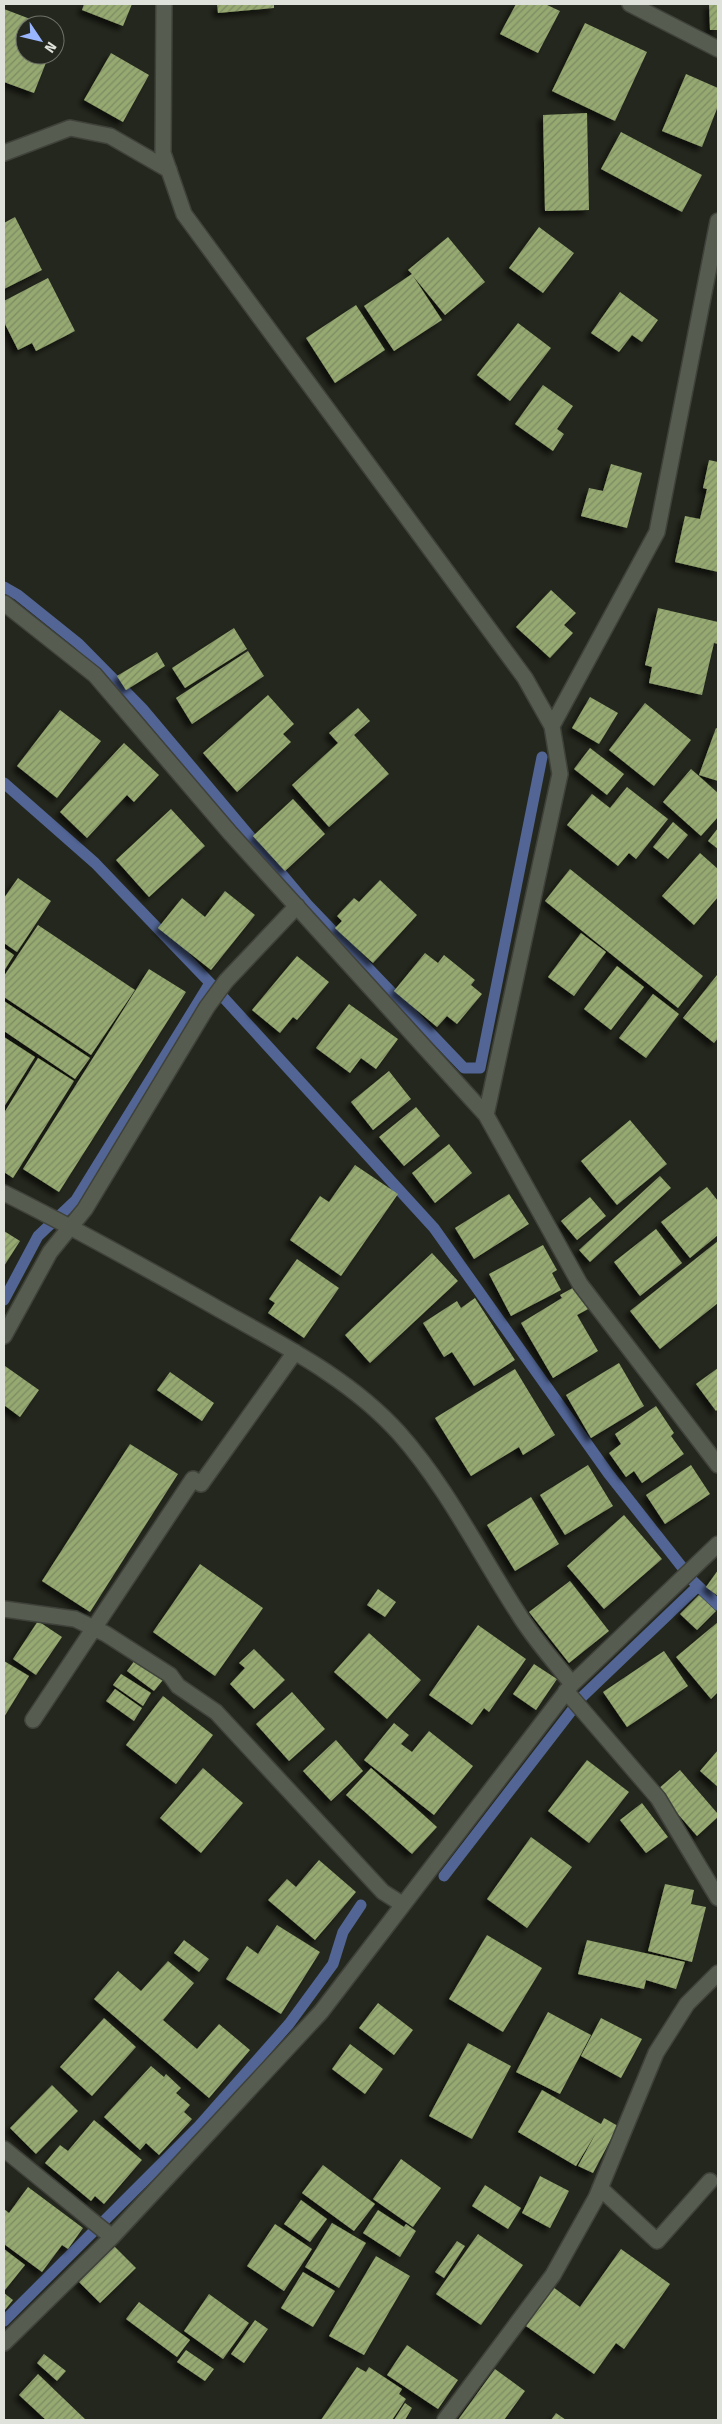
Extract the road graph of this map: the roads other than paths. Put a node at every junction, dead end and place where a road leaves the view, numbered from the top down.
1 (164, 4) edge
2 (630, 4) edge
3 (718, 49) edge
4 (4, 152) edge
5 (169, 170) junction
6 (718, 221) edge
7 (4, 603) edge
8 (552, 726) junction
9 (297, 906) junction
10 (486, 1115) junction
11 (4, 1193) edge
12 (62, 1222) junction
13 (4, 1336) edge
14 (295, 1352) junction
15 (718, 1466) edge
16 (718, 1544) edge
17 (4, 1609) edge
18 (94, 1628) junction
19 (572, 1695) junction
20 (33, 1720) dead end
21 (718, 1898) edge
22 (402, 1904) junction
23 (718, 1973) edge
24 (4, 2149) edge
25 (710, 2181) dead end
26 (600, 2188) junction
27 (103, 2229) junction
28 (4, 2343) edge
29 (445, 2420) edge

1 - 5 street
2 - 3 street
4 - 5 street
5 - 8 street
6 - 8 street
7 - 9 street
8 - 10 street
9 - 10 street
9 - 12 street
10 - 15 street
11 - 12 street
12 - 13 street
12 - 14 street
14 - 18 street
14 - 19 street
16 - 19 street
17 - 18 street
18 - 20 street
18 - 22 street
19 - 21 street
19 - 22 street
22 - 27 street
23 - 26 street
24 - 27 street
25 - 26 street
26 - 29 street
27 - 28 street

